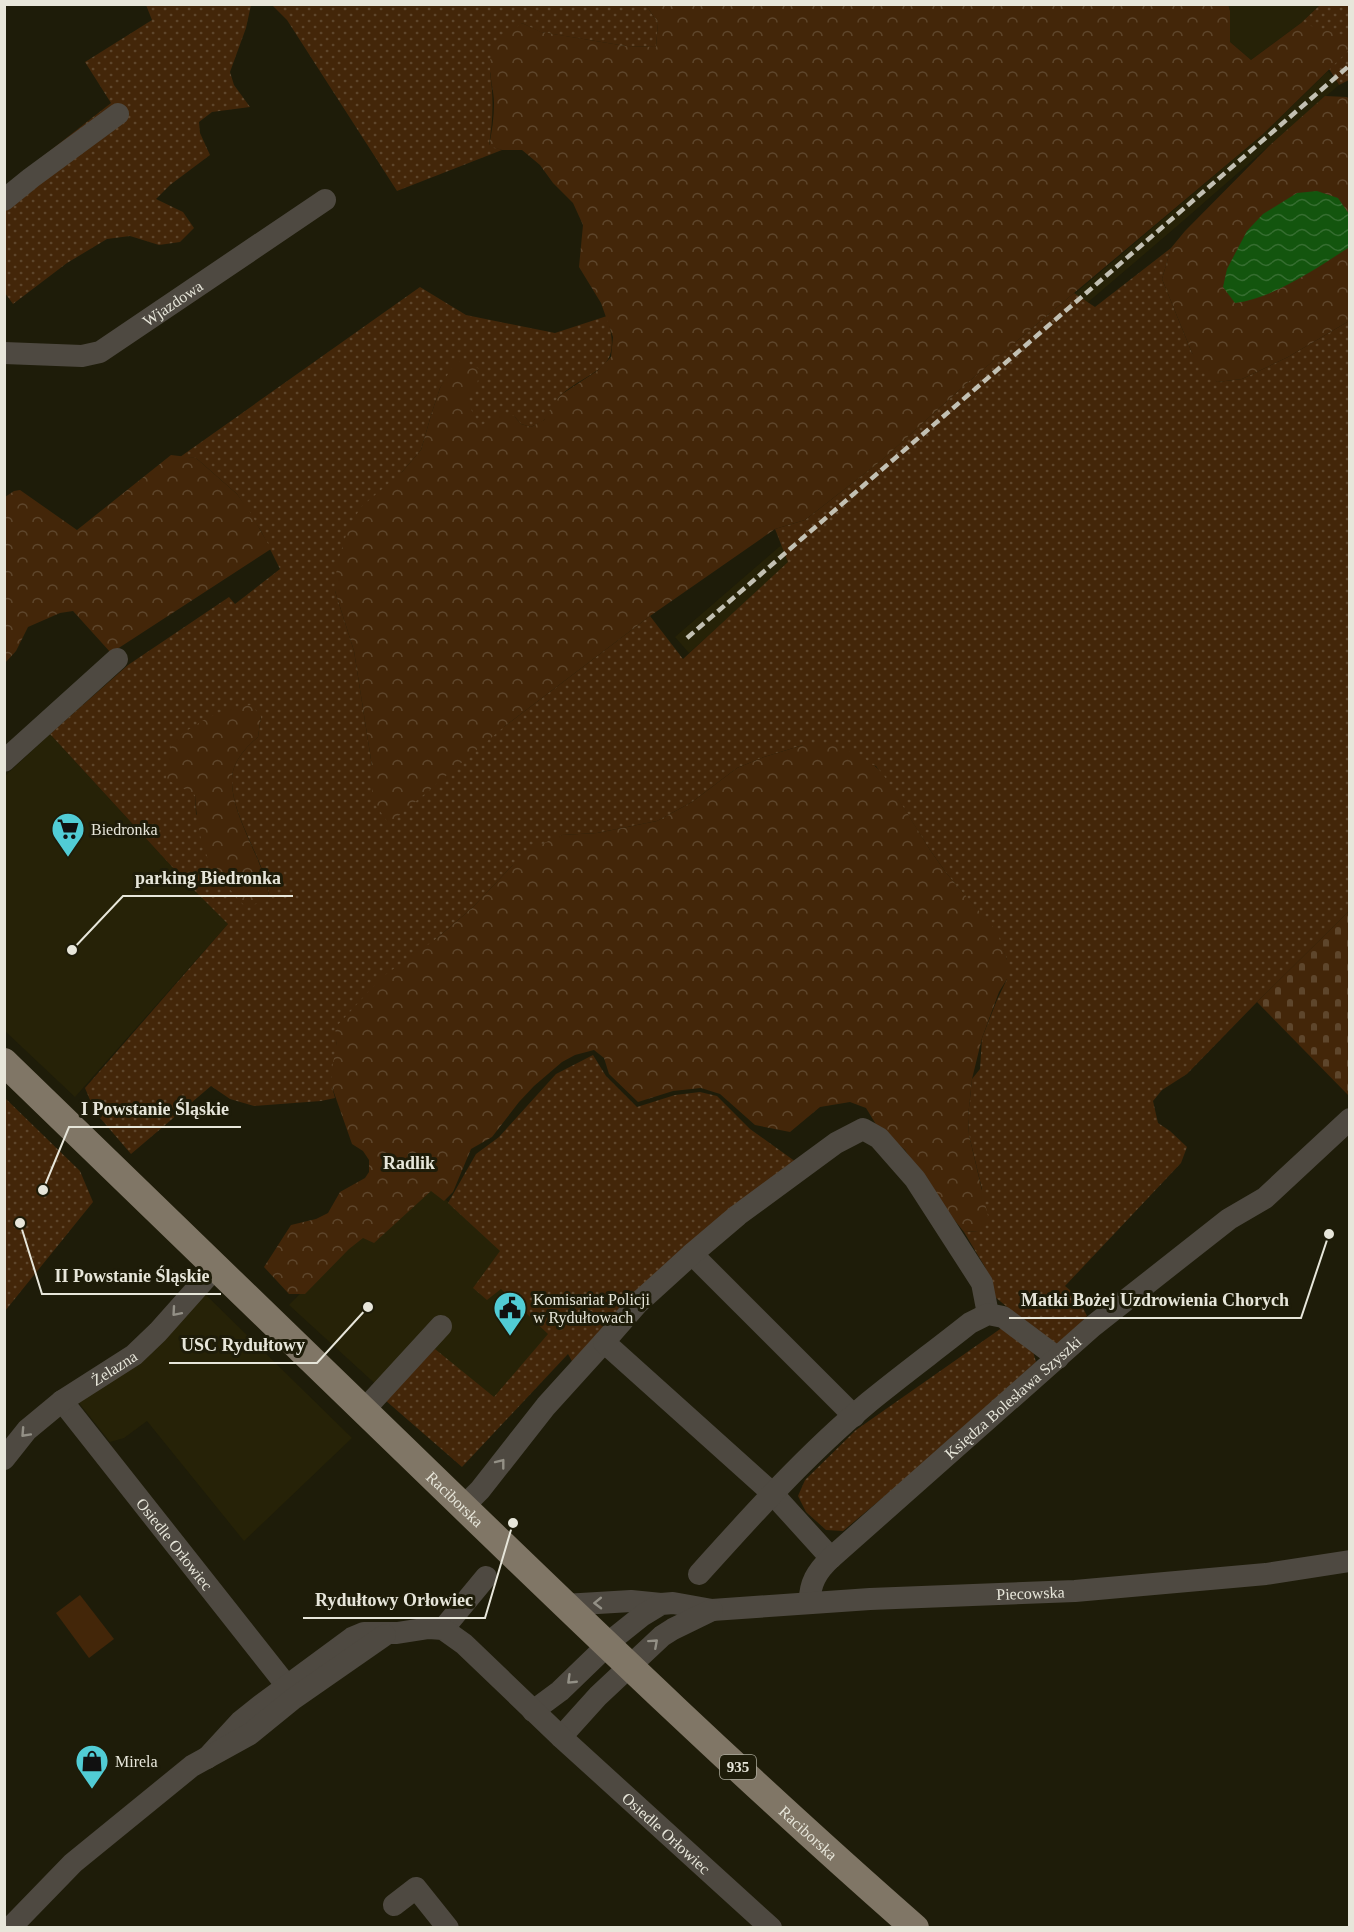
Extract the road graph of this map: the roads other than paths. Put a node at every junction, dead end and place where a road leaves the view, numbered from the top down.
1 (118, 114) dead end
2 (4, 200) edge
3 (325, 200) dead end
4 (4, 353) edge
5 (117, 659) dead end
6 (4, 761) edge
7 (4, 1062) edge
8 (1350, 1119) edge
9 (692, 1254) junction
10 (215, 1268) junction
11 (988, 1314) junction
12 (441, 1326) dead end
13 (604, 1342) junction
14 (1058, 1358) junction
15 (62, 1401) junction
16 (363, 1411) junction
17 (854, 1416) junction
18 (4, 1459) edge
19 (772, 1493) junction
20 (463, 1507) junction
21 (831, 1557) junction
22 (1350, 1561) edge
23 (699, 1574) dead end
24 (486, 1577) dead end
25 (661, 1604) junction
26 (810, 1604) junction
27 (564, 1605) junction
28 (712, 1610) junction
29 (443, 1629) junction
30 (607, 1645) junction
31 (629, 1667) junction
32 (290, 1693) junction
33 (533, 1711) junction
34 (561, 1737) junction
35 (394, 1905) dead end
36 (10, 1921) edge
37 (448, 1928) edge
38 (771, 1928) edge
39 (915, 1928) edge

1 - 2 street
3 - 4 street, Wjazdowa
5 - 6 street
7 - 10 main road, Raciborska / 935
8 - 14 street, Księdza Bolesława Szyszki
9 - 11 street
9 - 13 street
9 - 17 street
10 -> 15 street, Żelazna
10 - 16 main road, Raciborska / 935
11 - 14 street
11 - 17 street
12 - 16 street
13 - 19 street
20 -> 13 street
14 - 21 street, Księdza Bolesława Szyszki
15 -> 18 street, Żelazna
15 - 32 street, Osiedle Orłowiec
16 - 20 main road, Raciborska / 935
17 - 19 street
19 - 21 street
19 - 23 street
20 - 27 main road, Raciborska / 935
21 - 26 street, Księdza Bolesława Szyszki
22 - 26 street, Piecowska
24 - 29 street
25 -> 27 street, Piecowska
25 - 28 street, Piecowska
25 - 30 street
26 - 28 street, Piecowska
27 - 30 main road, Raciborska / 935
31 -> 28 street, Piecowska
29 - 32 street
29 - 33 street, Osiedle Orłowiec
30 - 31 main road, Raciborska / 935
30 -> 33 street
31 - 34 street
31 - 39 main road, Raciborska / 935
32 - 36 street
33 - 34 street, Osiedle Orłowiec
34 - 38 street, Osiedle Orłowiec
35 - 37 street

